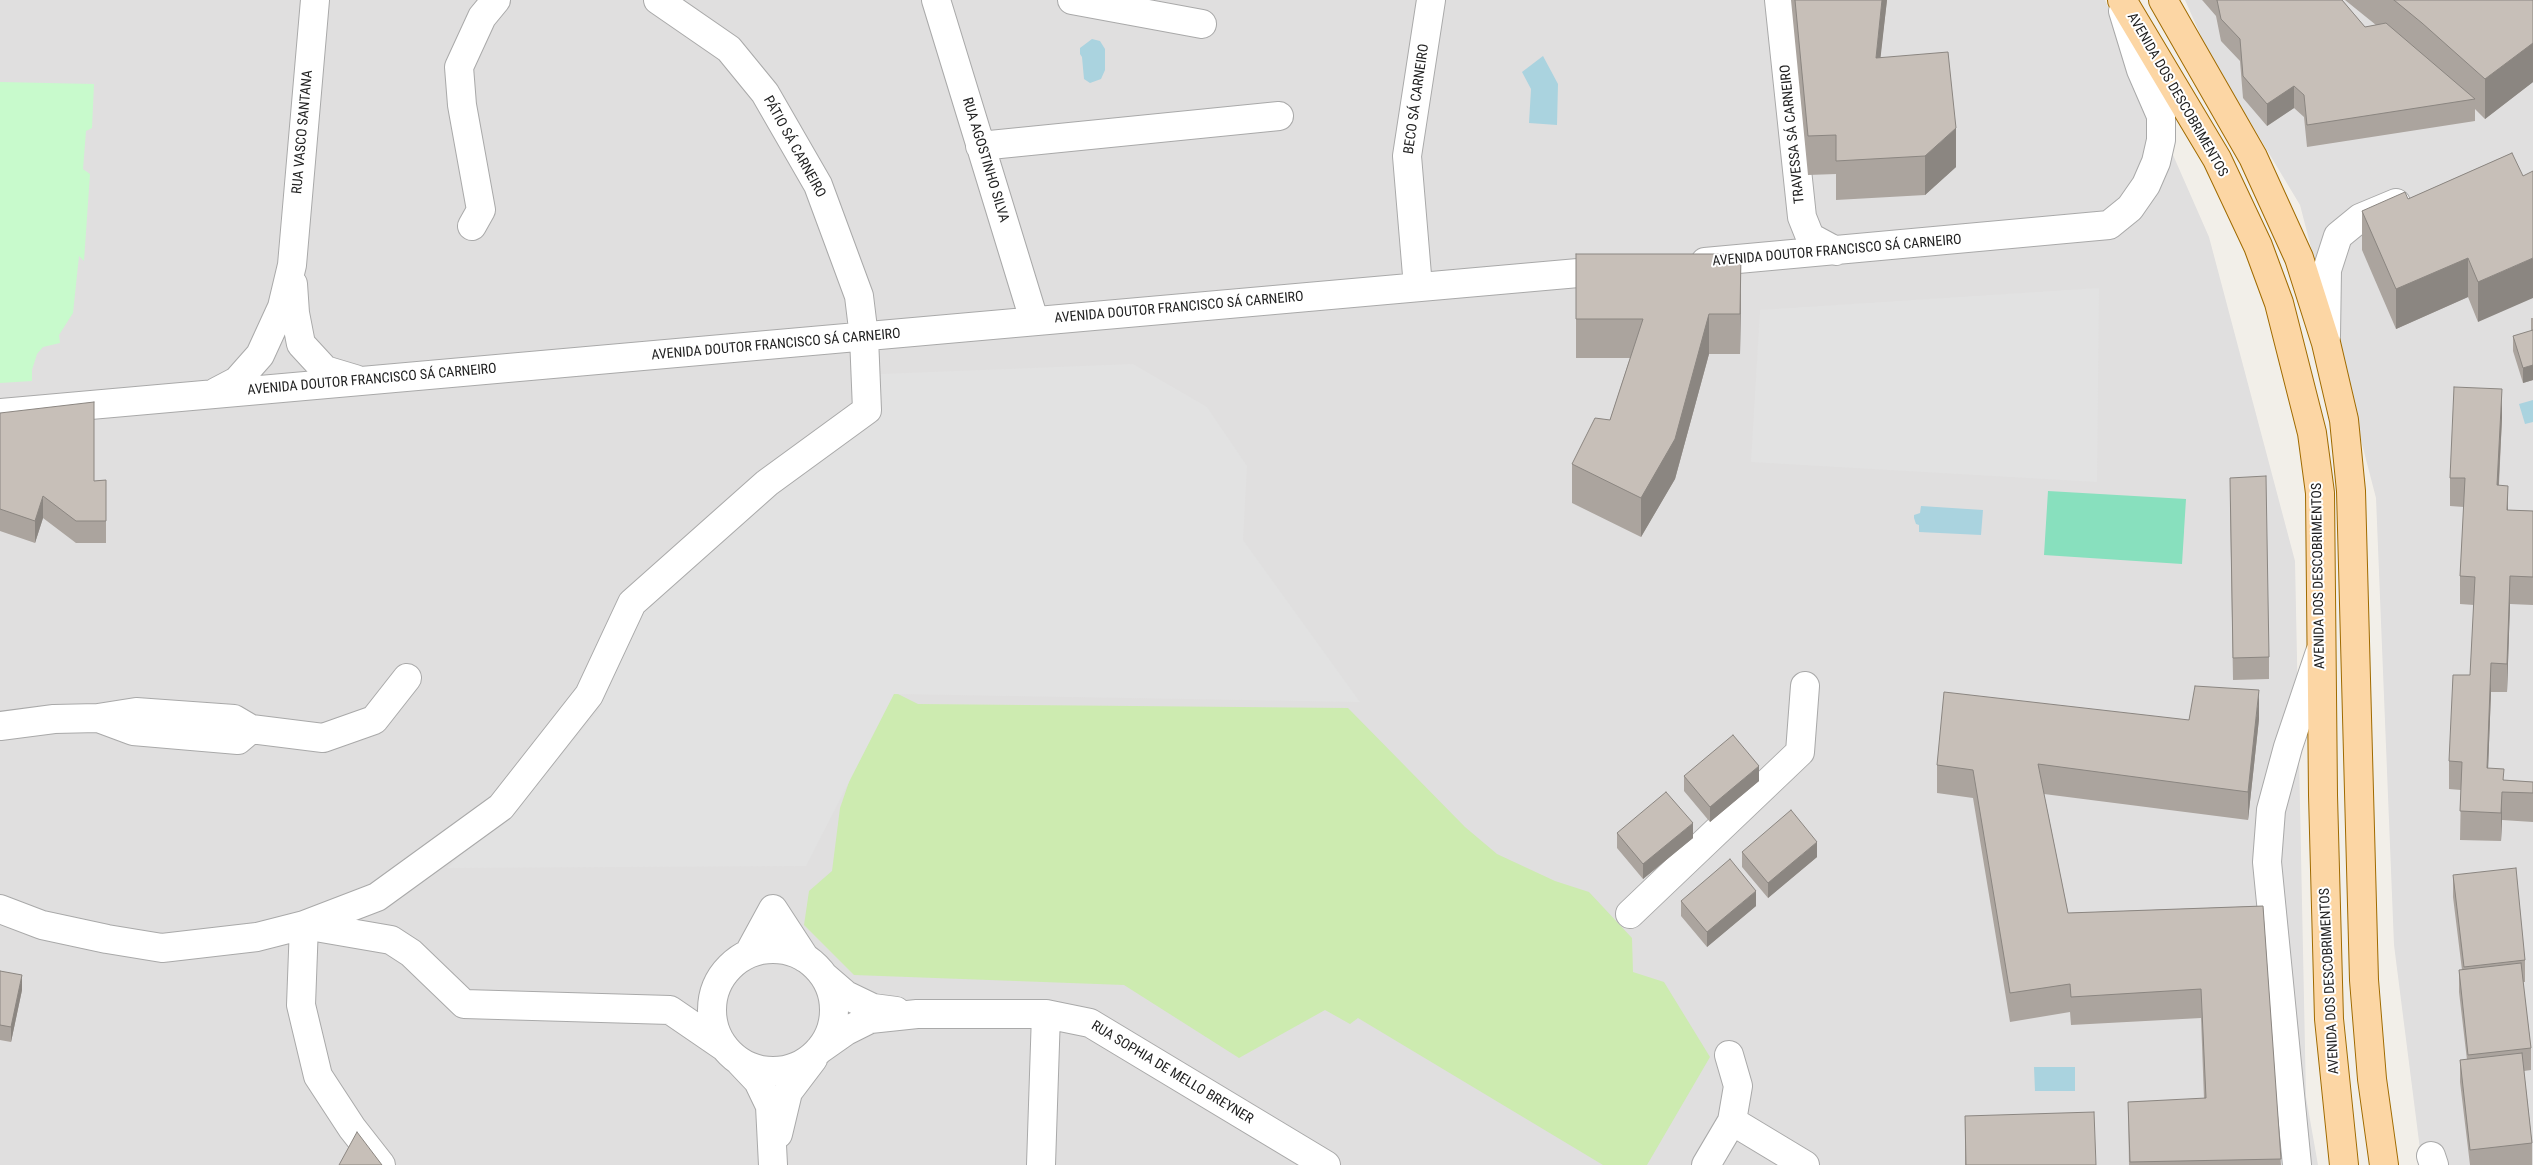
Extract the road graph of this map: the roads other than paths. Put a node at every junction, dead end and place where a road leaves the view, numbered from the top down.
1 (315, 0) edge
2 (496, 0) edge
3 (658, 0) edge
4 (936, 0) edge
5 (1072, 0) edge
6 (1431, 0) edge
7 (1779, 0) edge
8 (2121, 0) edge
9 (2163, 0) edge
10 (1202, 24) dead end
11 (1279, 116) dead end
12 (980, 146) junction
13 (2419, 198) edge
14 (472, 226) dead end
15 (1836, 251) junction
16 (1684, 264) edge
17 (292, 265) junction
18 (1634, 268) edge
19 (1418, 287) junction
20 (1034, 320) junction
21 (864, 337) junction
22 (2326, 343) junction
23 (361, 381) junction
24 (212, 394) junction
25 (0, 413) edge
26 (2321, 649) junction
27 (407, 678) dead end
28 (1805, 686) dead end
29 (0, 726) edge
30 (0, 909) edge
31 (1630, 914) dead end
32 (304, 925) junction
33 (739, 961) junction
34 (815, 967) junction
35 (670, 1010) junction
36 (917, 1014) junction
37 (1046, 1014) junction
38 (818, 1052) junction
39 (732, 1055) junction
40 (1729, 1055) dead end
41 (1732, 1121) junction
42 (773, 1160) edge
43 (381, 1165) edge
44 (1041, 1165) edge
45 (1326, 1165) edge
46 (1706, 1165) edge
47 (1805, 1165) edge
48 (2297, 1165) edge
49 (2344, 1165) edge
50 (2384, 1165) edge

1 - 17 street, RUA VASCO SANTANA
2 - 14 street
3 - 21 street, PÁTIO SÁ CARNEIRO
4 - 12 street, RUA AGOSTINHO SILVA
5 - 10 street
6 - 19 street, BECO SÁ CARNEIRO
7 - 15 street, TRAVESSA SÁ CARNEIRO
8 - 15 street, AVENIDA DOUTOR FRANCISCO SÁ CARNEIRO
8 - 26 main road, AVENIDA DOS DESCOBRIMENTOS
9 - 22 main road
11 - 12 street
12 - 20 street, RUA AGOSTINHO SILVA
13 - 22 street
15 - 16 street, AVENIDA DOUTOR FRANCISCO SÁ CARNEIRO
17 - 23 street, RUA VASCO SANTANA
17 - 24 street, RUA VASCO SANTANA
18 - 19 street, AVENIDA DOUTOR FRANCISCO SÁ CARNEIRO
19 - 20 street, AVENIDA DOUTOR FRANCISCO SÁ CARNEIRO
20 - 21 street, AVENIDA DOUTOR FRANCISCO SÁ CARNEIRO
21 - 23 street, AVENIDA DOUTOR FRANCISCO SÁ CARNEIRO
21 - 32 street, PÁTIO SÁ CARNEIRO
22 - 50 main road
23 - 24 street, AVENIDA DOUTOR FRANCISCO SÁ CARNEIRO
24 - 25 street, AVENIDA DOUTOR FRANCISCO SÁ CARNEIRO
26 - 48 street
26 - 49 main road, AVENIDA DOS DESCOBRIMENTOS
27 - 29 street
28 - 31 street
30 - 32 street
32 - 35 street
32 - 43 street
33 - 34 street, RUA SOPHIA DE MELLO BREYNER
33 - 34 street
33 - 35 street, RUA SOPHIA DE MELLO BREYNER
33 - 39 street
34 - 36 street, RUA SOPHIA DE MELLO BREYNER
34 - 38 street, RUA SOPHIA DE MELLO BREYNER
35 - 39 street, RUA SOPHIA DE MELLO BREYNER
36 - 37 street, RUA SOPHIA DE MELLO BREYNER
36 - 38 street, RUA SOPHIA DE MELLO BREYNER
37 - 44 street
37 - 45 street, RUA SOPHIA DE MELLO BREYNER
38 - 39 street, RUA SOPHIA DE MELLO BREYNER
38 - 42 street
39 - 42 street
40 - 41 street
41 - 46 street
41 - 47 street

